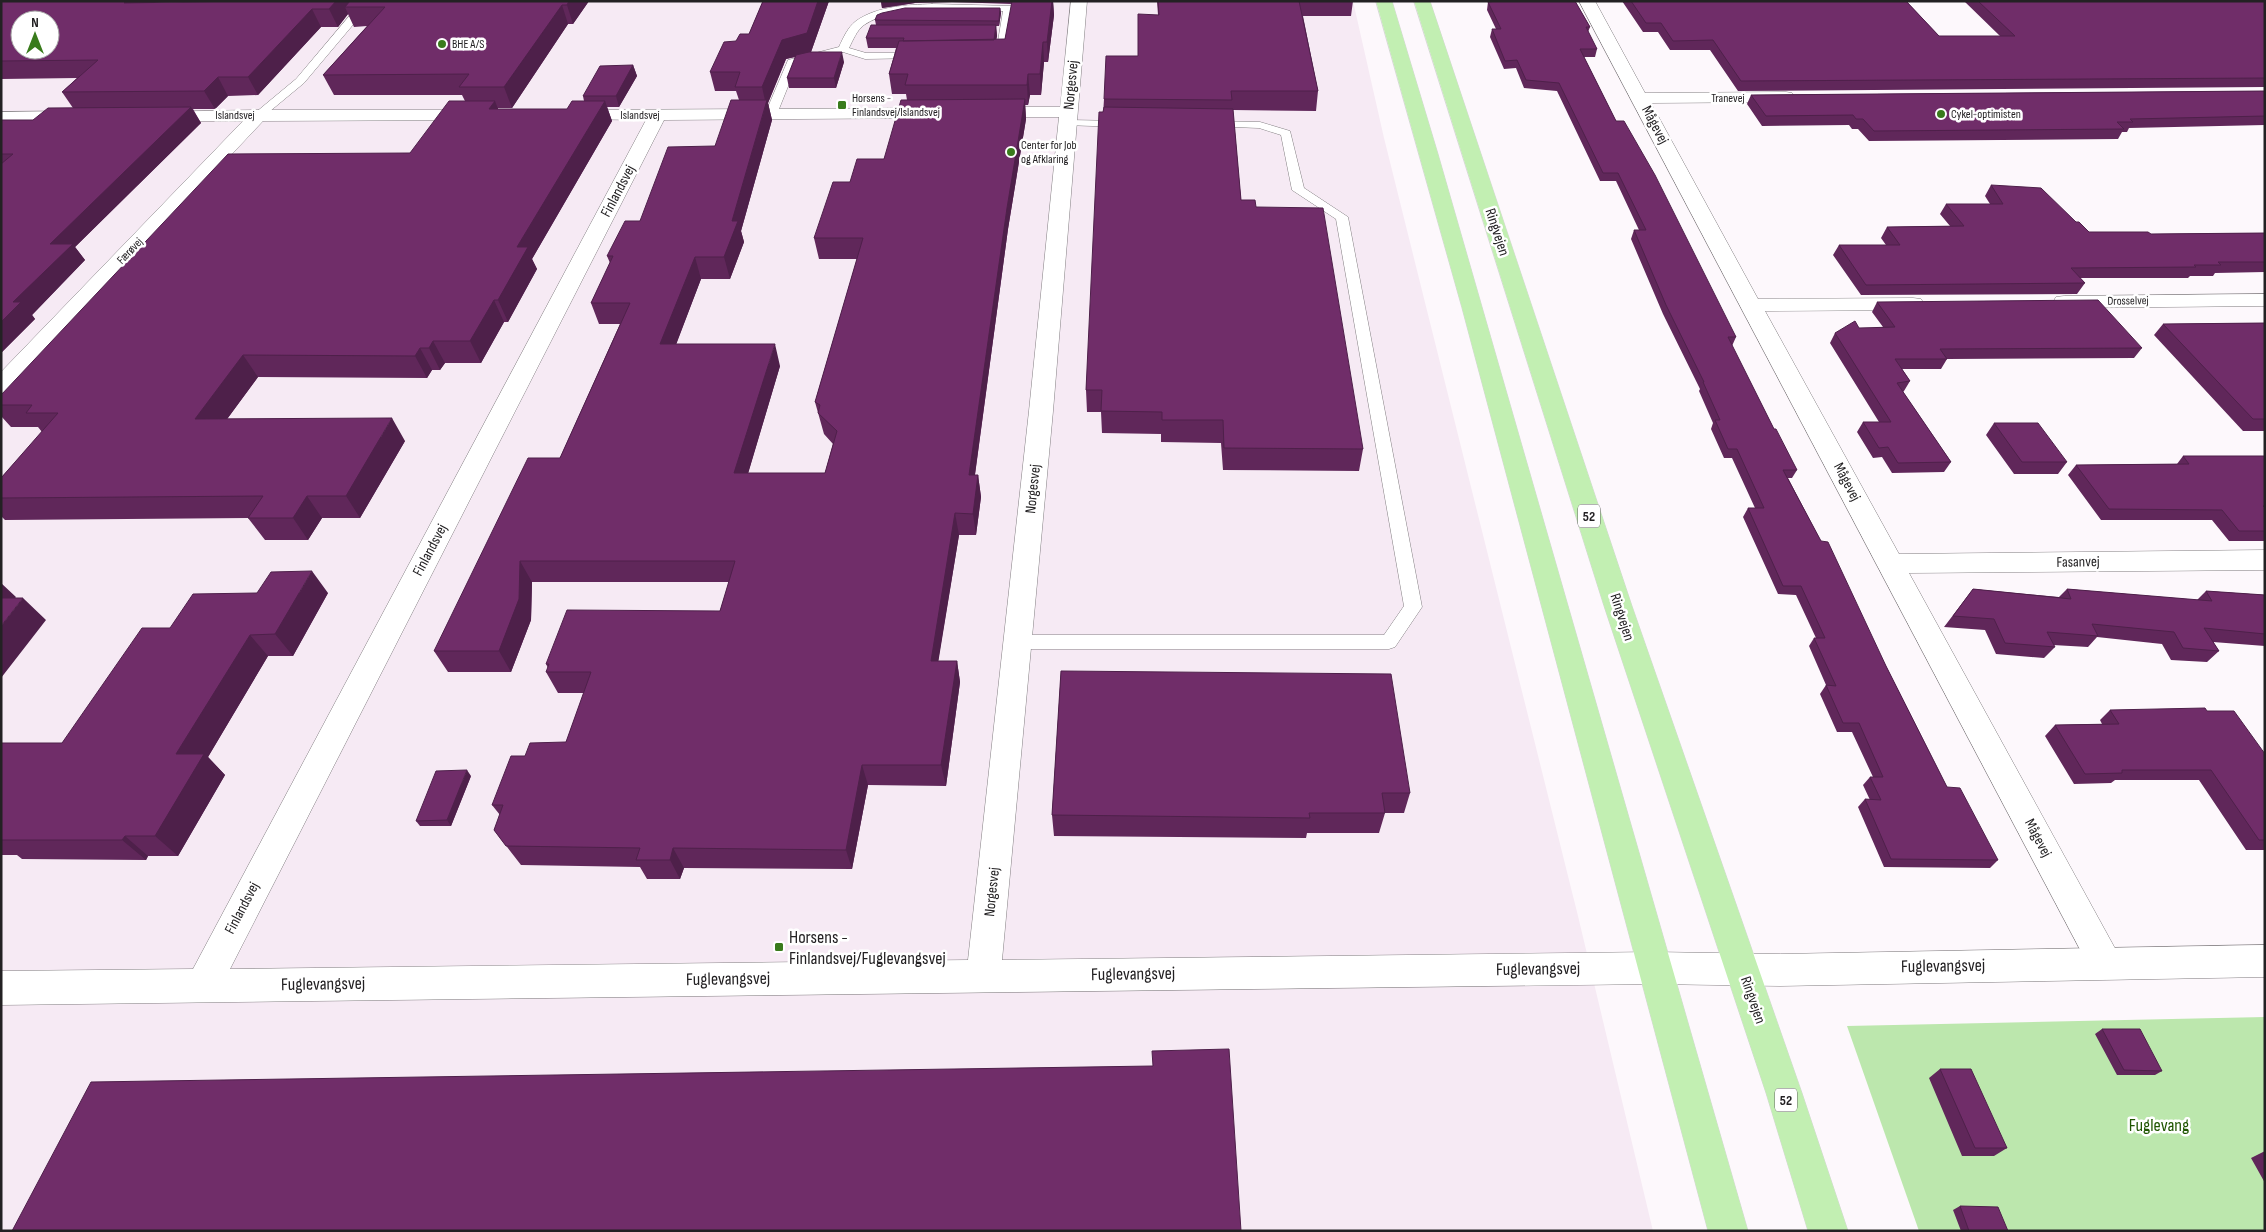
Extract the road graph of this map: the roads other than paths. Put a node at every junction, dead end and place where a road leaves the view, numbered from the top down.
1 (368, 1) edge
2 (1079, 1) edge
3 (1384, 1) edge
4 (1422, 1) edge
5 (1587, 1) edge
6 (855, 30) junction
7 (873, 30) edge
8 (843, 49) junction
9 (933, 56) edge
10 (982, 56) edge
11 (1799, 97) edge
12 (1641, 98) junction
13 (975, 112) edge
14 (955, 113) edge
15 (771, 114) junction
16 (259, 115) junction
17 (488, 115) edge
18 (558, 115) edge
19 (658, 115) junction
20 (91, 116) edge
21 (140, 116) edge
22 (1, 117) edge
23 (1068, 118) junction
24 (1135, 124) edge
25 (1193, 124) edge
26 (2265, 300) edge
27 (2039, 302) edge
28 (1930, 303) edge
29 (1752, 305) junction
30 (1, 386) edge
31 (2265, 560) edge
32 (1891, 564) junction
33 (1018, 642) junction
34 (2265, 961) edge
35 (2105, 962) junction
36 (1654, 968) junction
37 (1742, 969) junction
38 (983, 976) junction
39 (203, 985) junction
40 (1, 988) edge
41 (1728, 1231) edge
42 (1828, 1231) edge

1 - 16 lane
2 - 23 street, Norgesvej
3 - 36 main road
4 - 37 main road, Ringvejen / 52
5 - 12 street, Mågevej
6 - 7 lane
6 - 8 lane
6 - 10 lane
8 - 9 lane
8 - 15 lane
11 - 12 street, Tranevej
12 - 29 street, Mågevej
13 - 23 street
14 - 15 street, Islandsvej
15 - 19 street, Islandsvej
16 - 17 street, Islandsvej
16 - 21 street, Islandsvej
16 - 30 street, Færøvej
18 - 19 street, Islandsvej
19 - 39 street, Finlandsvej
20 - 22 street
23 - 24 lane
23 - 33 street, Norgesvej
25 - 33 lane
26 - 27 street, Drosselvej
28 - 29 street
29 - 32 street, Mågevej
31 - 32 street, Fasanvej
32 - 35 street, Mågevej
33 - 38 street, Norgesvej
34 - 35 street, Fuglevangsvej
35 - 37 street, Fuglevangsvej
36 - 37 street, Fuglevangsvej
36 - 38 street, Fuglevangsvej
36 - 41 main road
37 - 42 main road, Ringvejen / 52
38 - 39 street, Fuglevangsvej
39 - 40 street, Fuglevangsvej

